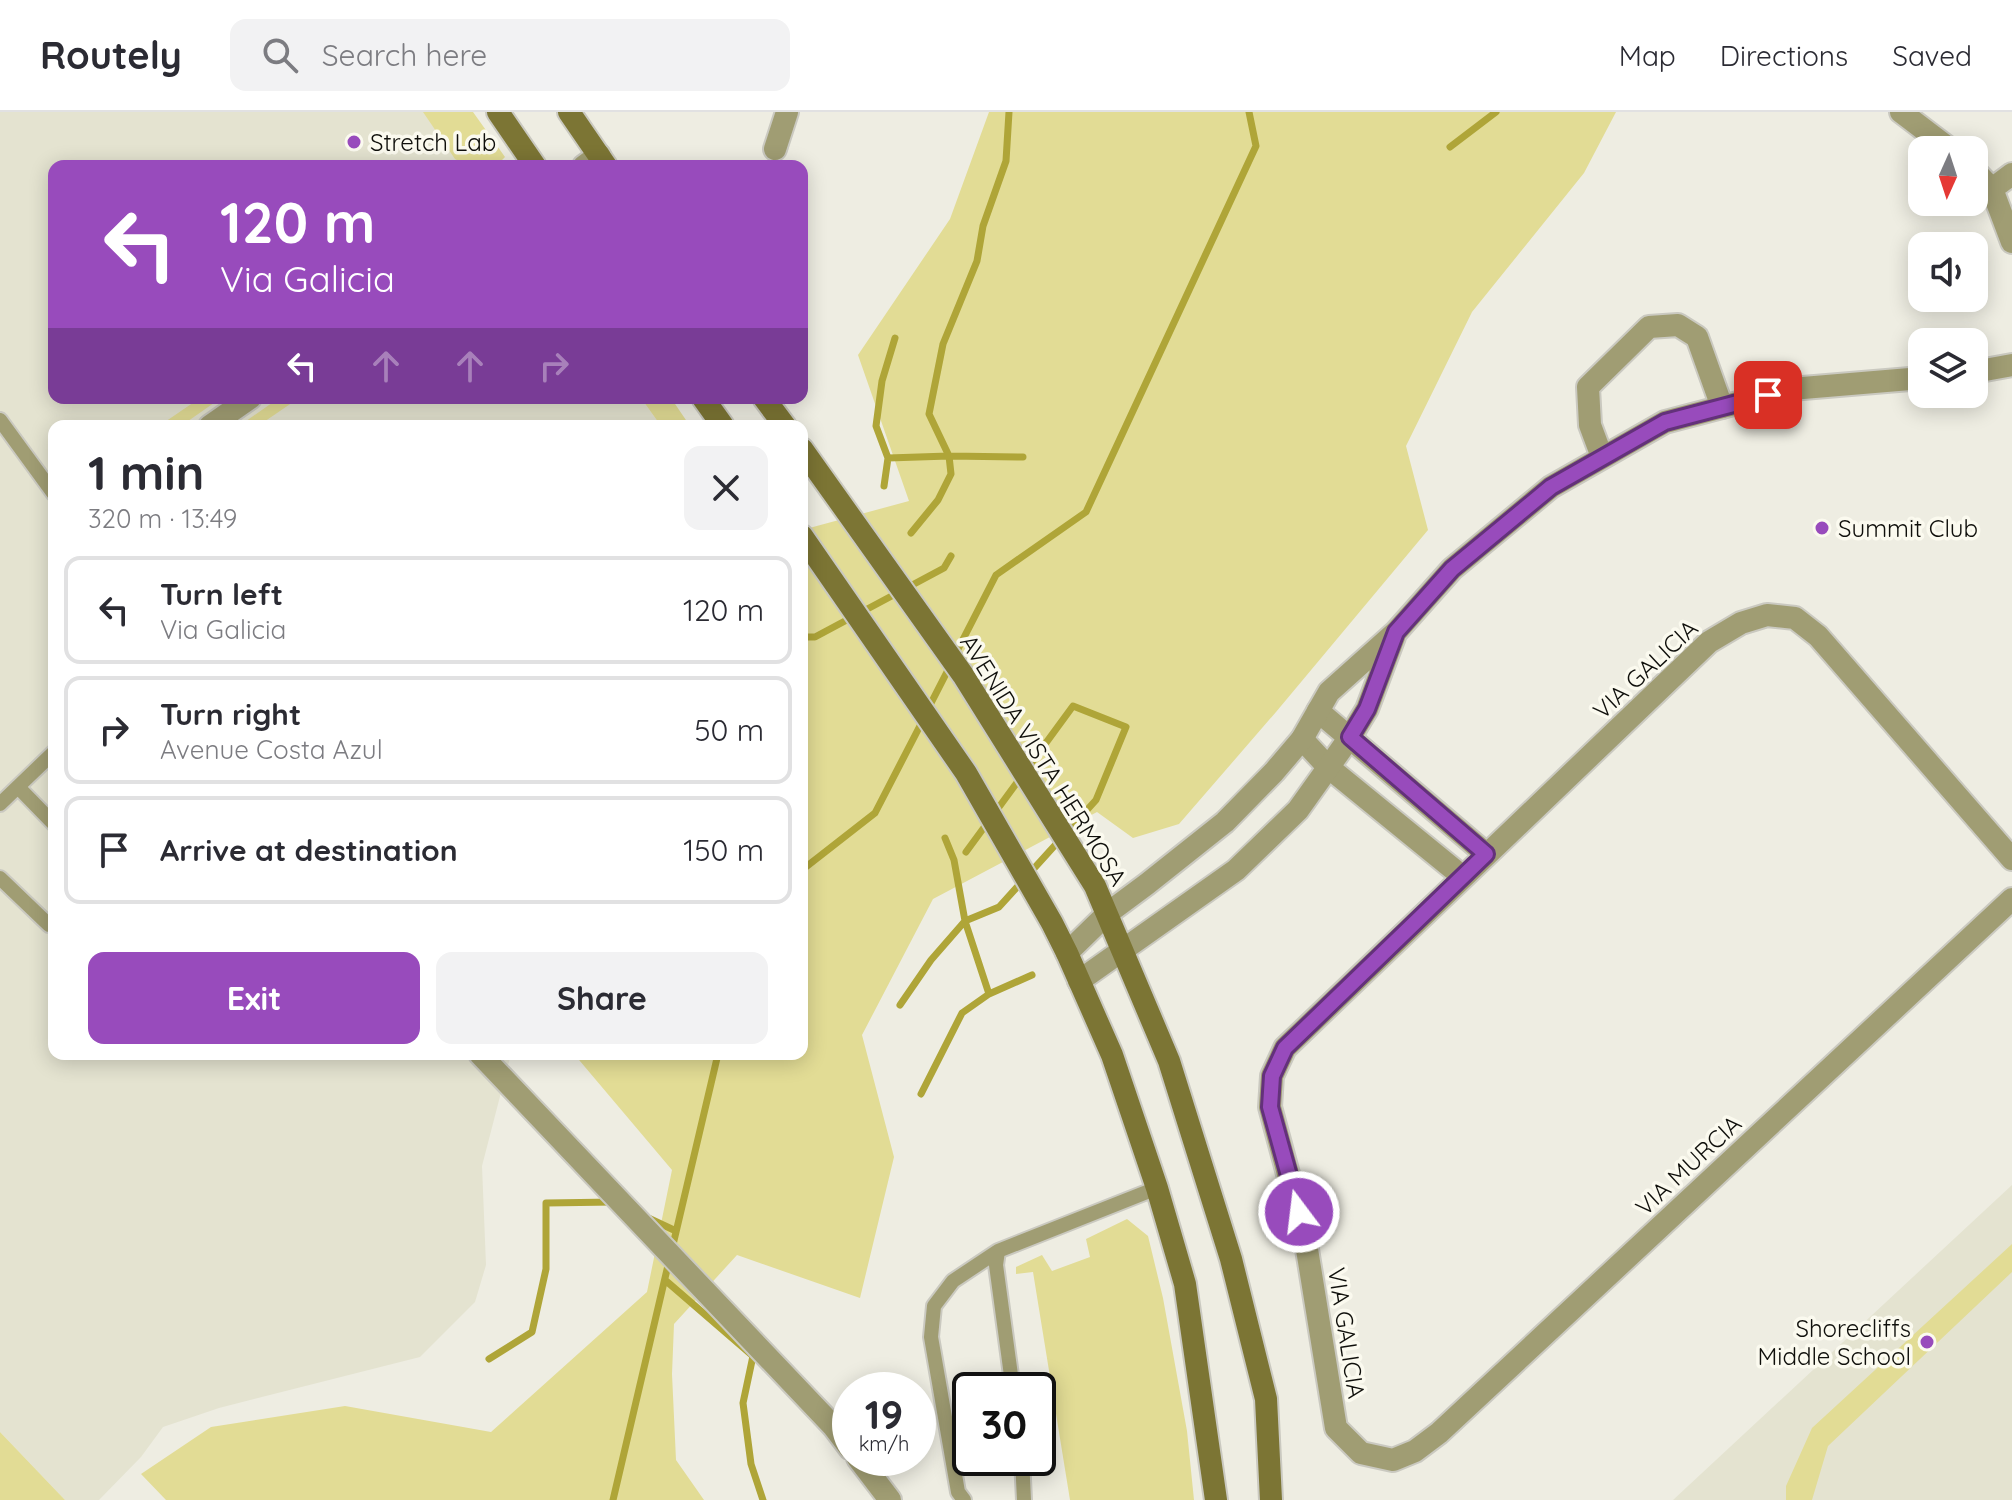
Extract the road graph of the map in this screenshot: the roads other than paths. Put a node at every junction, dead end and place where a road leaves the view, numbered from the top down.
1 (498, 112) edge
2 (569, 112) edge
3 (787, 112) edge
4 (1901, 112) edge
5 (1933, 136) edge
6 (775, 149) dead end
7 (531, 160) edge
8 (595, 160) edge
9 (2012, 174) edge
10 (1988, 185) edge
11 (1992, 189) junction
12 (2012, 242) edge
13 (2012, 365) edge
14 (1988, 369) edge
15 (1908, 379) edge
16 (241, 404) edge
17 (1722, 407) junction
18 (0, 420) edge
19 (219, 420) edge
20 (808, 457) edge
21 (1602, 457) junction
22 (48, 486) edge
23 (808, 545) edge
24 (1396, 632) junction
25 (1318, 711) junction
26 (1350, 737) junction
27 (1302, 739) junction
28 (48, 758) edge
29 (1328, 767) junction
30 (18, 787) junction
31 (0, 804) edge
32 (48, 818) edge
33 (1486, 854) junction
34 (2012, 859) edge
35 (1463, 877) junction
36 (0, 878) edge
37 (2012, 899) edge
38 (1108, 913) junction
39 (48, 924) edge
40 (1123, 950) junction
41 (1067, 953) junction
42 (1079, 981) junction
43 (486, 1060) edge
44 (1157, 1188) junction
45 (998, 1251) junction
46 (1011, 1372) edge
47 (832, 1425) edge
48 (1393, 1460) joint
49 (872, 1476) edge
50 (1023, 1476) edge
51 (890, 1500) edge
52 (964, 1500) edge
53 (1024, 1500) edge
54 (1216, 1500) edge
55 (1271, 1500) edge

1 - 7 main road
2 - 8 main road
3 - 6 street
4 - 5 street
9 - 11 street
10 - 11 street
11 - 12 street
13 - 14 street
15 - 17 street
16 - 19 street
17 - 21 street
17 - 21 street
18 - 22 lane
20 - 38 main road, AVENIDA VISTA HERMOSA
21 - 24 street
23 - 41 main road
24 - 25 street
24 - 26 street
25 - 26 street
25 - 27 street
26 - 29 street
26 - 33 street
27 - 29 street
27 - 38 street
28 - 30 lane
29 - 35 street
29 - 40 street
30 - 31 lane
30 - 32 lane
33 - 34 street, VIA GALICIA
33 - 35 street, VIA GALICIA
35 - 48 street, VIA GALICIA
36 - 39 lane
37 - 48 street, VIA MURCIA
38 - 40 main road, AVENIDA VISTA HERMOSA
38 - 41 street
40 - 42 street
40 - 55 main road, AVENIDA VISTA HERMOSA
41 - 42 main road
42 - 44 main road
43 - 47 street
44 - 45 lane
44 - 54 main road
45 - 46 lane
45 - 52 lane
49 - 51 street
50 - 53 lane

